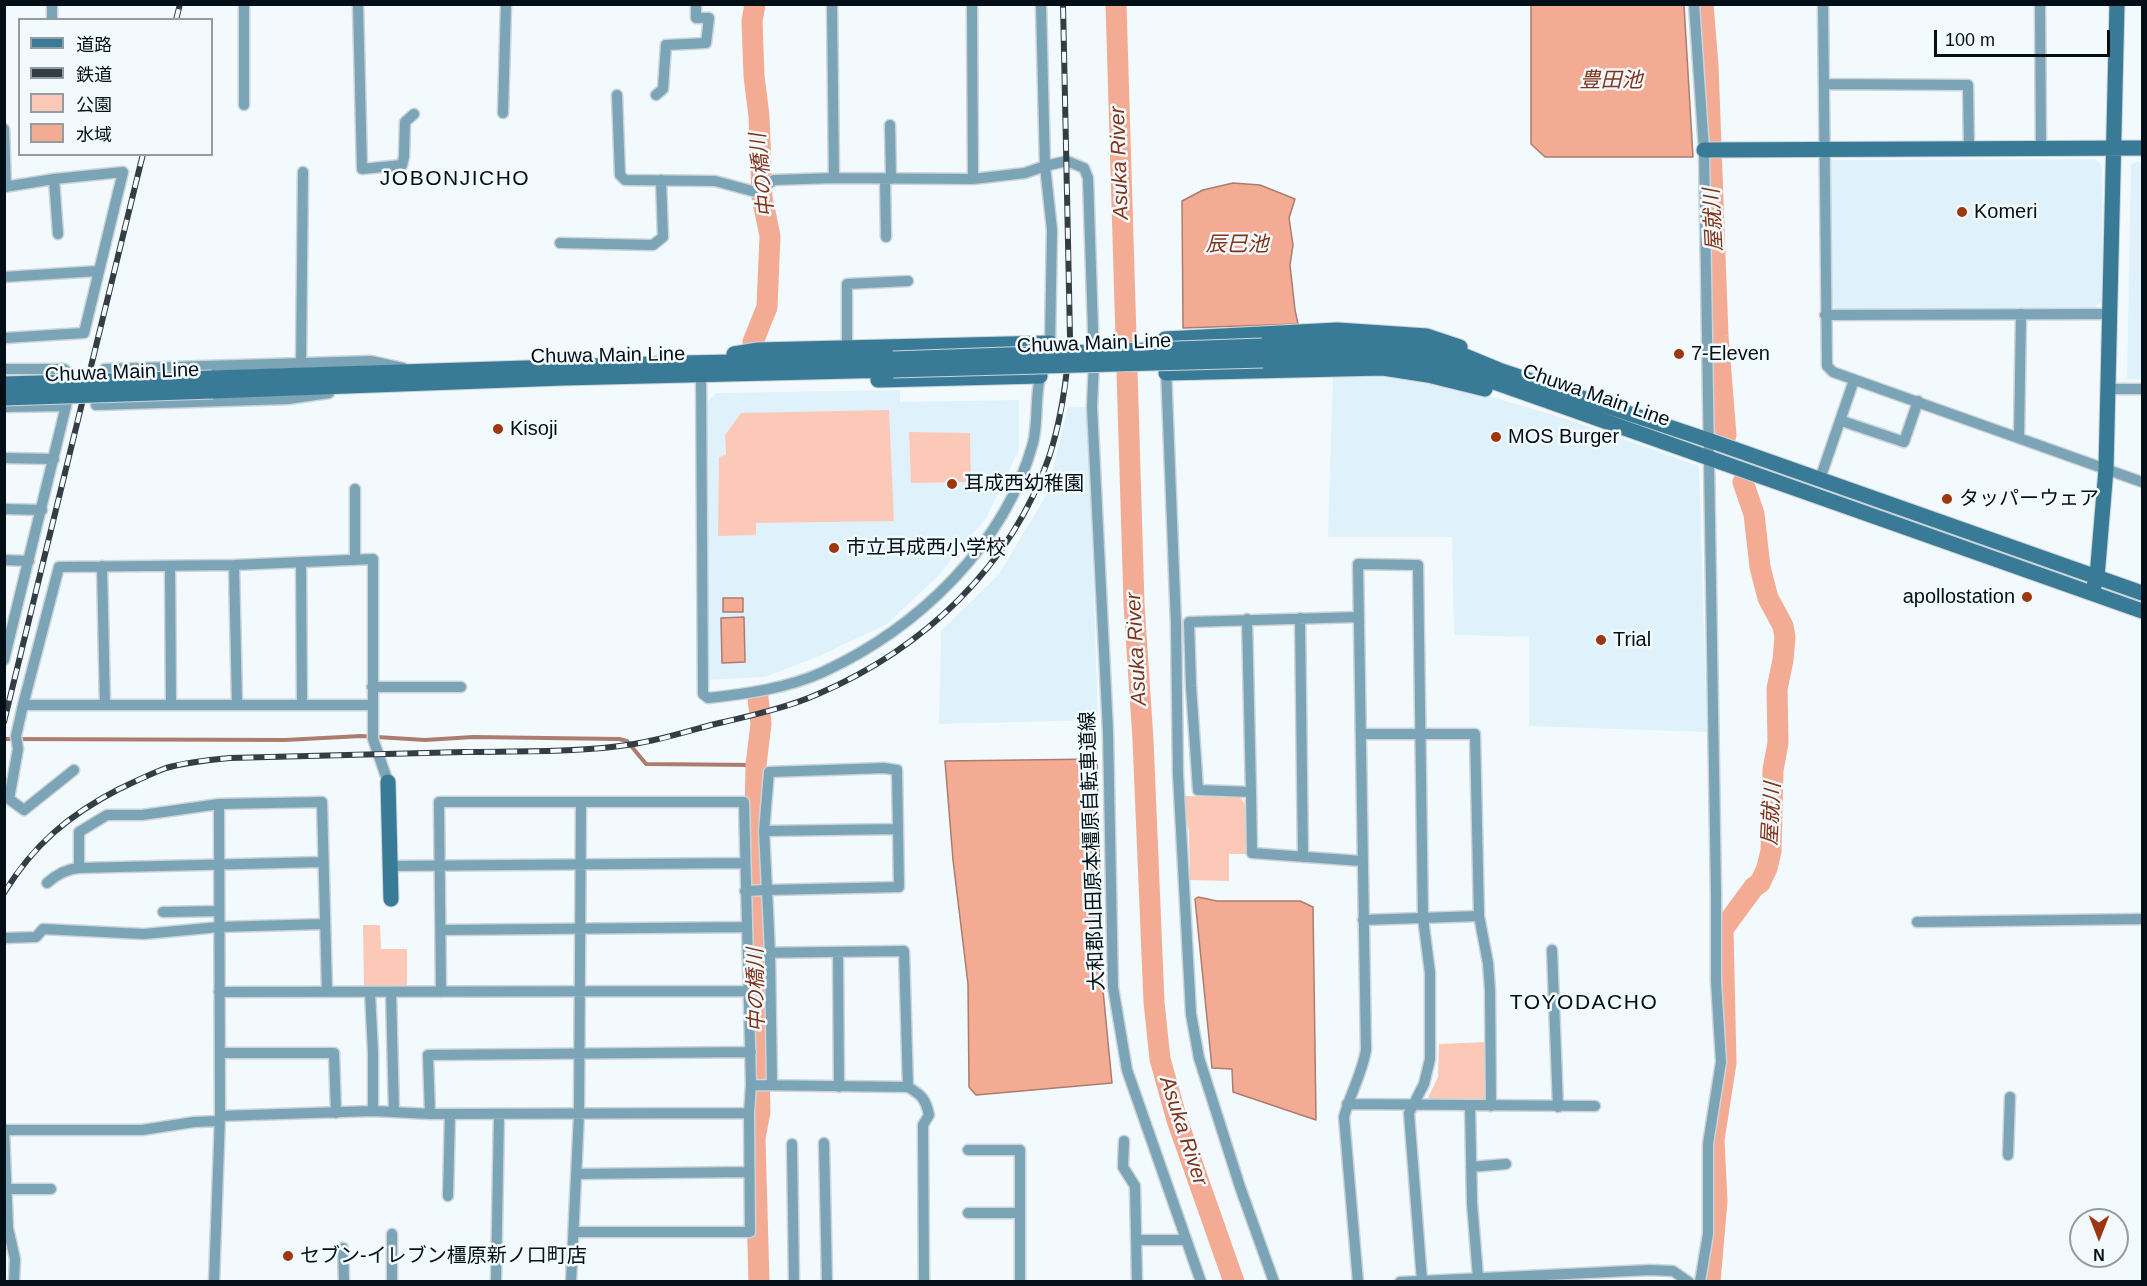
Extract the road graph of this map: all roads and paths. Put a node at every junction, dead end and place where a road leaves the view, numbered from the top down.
1 (244, 4) edge
2 (358, 4) edge
3 (506, 4) edge
4 (696, 4) edge
5 (832, 4) edge
6 (972, 4) edge
7 (1041, 4) edge
8 (1694, 4) edge
9 (1823, 4) edge
10 (2040, 4) edge
11 (2117, 4) edge
12 (1824, 84) junction
13 (617, 95) dead end
14 (656, 95) dead end
15 (244, 105) dead end
16 (503, 113) dead end
17 (414, 114) dead end
18 (890, 124) dead end
19 (4, 129) edge
20 (2114, 148) junction
21 (2142, 148) edge
22 (1969, 149) junction
23 (2041, 149) junction
24 (1704, 150) junction
25 (1824, 150) junction
26 (1046, 166) junction
27 (303, 172) dead end
28 (834, 178) junction
29 (54, 179) junction
30 (888, 179) junction
31 (973, 179) junction
32 (661, 180) junction
33 (5, 188) edge
34 (58, 234) dead end
35 (886, 237) dead end
36 (560, 243) dead end
37 (98, 271) junction
38 (4, 277) edge
39 (908, 281) dead end
40 (2021, 314) junction
41 (2110, 314) junction
42 (1825, 315) junction
43 (4, 338) edge
44 (1165, 339) dead end
45 (1050, 343) junction
46 (847, 348) junction
47 (1263, 353) junction
48 (1094, 360) junction
49 (301, 363) junction
50 (684, 363) junction
51 (893, 364) junction
52 (1166, 365) junction
53 (4, 369) edge
54 (415, 370) junction
55 (701, 375) junction
56 (1040, 376) junction
57 (1854, 380) junction
58 (4, 384) edge
59 (213, 384) junction
60 (377, 385) junction
61 (1550, 387) junction
62 (2108, 389) junction
63 (2142, 389) edge
64 (1518, 392) junction
65 (4, 398) edge
66 (1918, 402) junction
67 (66, 406) junction
68 (4, 408) edge
69 (1842, 421) junction
70 (2019, 438) junction
71 (1708, 440) junction
72 (1708, 457) junction
73 (4, 458) edge
74 (54, 459) junction
75 (2106, 469) junction
76 (1820, 479) junction
77 (2142, 482) edge
78 (355, 489) dead end
79 (4, 509) edge
80 (42, 510) junction
81 (4, 560) edge
82 (355, 560) junction
83 (29, 561) junction
84 (302, 562) junction
85 (234, 565) junction
86 (102, 566) junction
87 (170, 566) junction
88 (2097, 577) junction
89 (2092, 593) junction
90 (2142, 593) edge
91 (2142, 611) edge
92 (1357, 617) junction
93 (1300, 618) junction
94 (1247, 619) junction
95 (9, 620) edge
96 (4, 660) edge
97 (372, 687) junction
98 (461, 687) dead end
99 (171, 704) junction
100 (237, 704) junction
101 (302, 704) junction
102 (23, 705) junction
103 (105, 705) junction
104 (372, 705) junction
105 (1421, 733) junction
106 (1361, 734) junction
107 (74, 770) dead end
108 (388, 782) joint
109 (1251, 792) junction
110 (581, 802) junction
111 (219, 804) junction
112 (898, 829) junction
113 (764, 831) junction
114 (1303, 857) junction
115 (1361, 861) junction
116 (322, 862) junction
117 (745, 863) junction
118 (581, 865) junction
119 (219, 866) junction
120 (391, 866) junction
121 (440, 867) junction
122 (79, 868) junction
123 (47, 883) dead end
124 (756, 891) junction
125 (391, 898) dead end
126 (219, 911) junction
127 (163, 912) dead end
128 (1479, 916) junction
129 (1424, 918) junction
130 (2142, 919) edge
131 (1363, 920) junction
132 (1917, 922) dead end
133 (324, 924) junction
134 (219, 927) junction
135 (579, 927) junction
136 (747, 927) junction
137 (441, 930) junction
138 (4, 938) edge
139 (1552, 950) dead end
140 (838, 952) junction
141 (750, 953) junction
142 (767, 953) junction
143 (327, 991) junction
144 (579, 991) junction
145 (748, 991) junction
146 (219, 992) junction
147 (391, 992) junction
148 (441, 992) junction
149 (370, 993) junction
150 (751, 1052) junction
151 (220, 1053) junction
152 (373, 1053) junction
153 (393, 1053) junction
154 (578, 1053) junction
155 (753, 1085) junction
156 (770, 1085) junction
157 (839, 1087) junction
158 (908, 1087) junction
159 (2010, 1097) dead end
160 (1347, 1104) junction
161 (1413, 1105) junction
162 (1491, 1106) junction
163 (1595, 1106) dead end
164 (1470, 1107) junction
165 (1558, 1107) junction
166 (373, 1111) junction
167 (394, 1112) junction
168 (336, 1113) junction
169 (749, 1113) junction
170 (430, 1114) junction
171 (450, 1114) junction
172 (499, 1114) junction
173 (579, 1114) junction
174 (220, 1119) junction
175 (5, 1130) edge
176 (1124, 1141) dead end
177 (824, 1143) dead end
178 (792, 1144) dead end
179 (968, 1150) dead end
180 (2008, 1155) dead end
181 (1506, 1164) dead end
182 (1472, 1167) junction
183 (749, 1172) junction
184 (576, 1174) junction
185 (7, 1189) junction
186 (51, 1189) dead end
187 (448, 1196) dead end
188 (1020, 1212) junction
189 (968, 1214) dead end
190 (574, 1232) junction
191 (392, 1234) dead end
192 (1136, 1240) junction
193 (1182, 1240) dead end
194 (343, 1248) dead end
195 (1478, 1277) junction
196 (14, 1281) edge
197 (214, 1281) edge
198 (344, 1281) edge
199 (392, 1281) edge
200 (496, 1281) edge
201 (571, 1281) edge
202 (794, 1281) edge
203 (827, 1281) edge
204 (924, 1281) edge
205 (1020, 1281) edge
206 (1137, 1281) edge
207 (1201, 1281) edge
208 (1274, 1281) edge
209 (1358, 1281) edge
210 (1400, 1281) edge
211 (1422, 1281) edge
212 (1689, 1281) edge
213 (1700, 1281) edge

1 - 15 street
2 - 17 street
3 - 16 street
4 - 14 street
5 - 28 street
6 - 31 street
7 - 26 street
8 - 24 street
9 - 12 street
10 - 23 street
11 - 20 main road
12 - 22 street
12 - 25 street
13 - 32 street
18 - 30 street
19 - 33 street
20 - 21 main road
20 - 23 main road
20 - 41 main road
22 - 23 main road
22 - 25 main road
24 - 25 main road
24 - 71 street
25 - 42 street
26 - 31 street, 大和郡山田原本橿原自転車道線
26 - 45 street
26 - 48 street, 大和郡山田原本橿原自転車道線
27 - 49 street
28 - 30 street, 大和郡山田原本橿原自転車道線
28 - 32 street, 大和郡山田原本橿原自転車道線
29 - 33 street
29 - 34 street
29 - 37 street
30 - 31 street, 大和郡山田原本橿原自転車道線
30 - 35 street
32 - 36 street
37 - 38 street
37 - 43 street
39 - 46 street
40 - 41 street
40 - 42 street
40 - 70 street
41 - 62 main road
42 - 57 street
44 - 61 main road
45 - 46 main road
45 - 56 street
46 - 50 main road
47 - 51 main road, Chuwa Main Line, bridge
47 - 61 main road, Chuwa Main Line
47 - 64 main road, Chuwa Main Line
48 - 52 main road
48 - 207 street, 大和郡山田原本橿原自転車道線
49 - 54 street
49 - 60 street
50 - 51 main road, Chuwa Main Line
50 - 54 main road, Chuwa Main Line
51 - 55 main road, Chuwa Main Line
52 - 64 main road
52 - 208 street
53 - 67 street
54 - 59 main road, Chuwa Main Line
55 - 56 main road
55 - 56 street
55 - 60 main road, Chuwa Main Line
57 - 66 street
57 - 69 street
58 - 59 main road, Chuwa Main Line, bridge
59 - 60 main road, Chuwa Main Line
59 - 65 main road, Chuwa Main Line, bridge
61 - 71 main road, Chuwa Main Line
62 - 63 street
62 - 75 main road
64 - 72 main road, Chuwa Main Line
66 - 69 street
66 - 70 street
67 - 68 street
67 - 74 street
69 - 76 street
70 - 75 street
71 - 72 street
71 - 76 main road, Chuwa Main Line
72 - 89 main road, Chuwa Main Line
72 - 213 street
73 - 74 street
74 - 80 street
75 - 77 street
75 - 88 main road
76 - 88 main road, Chuwa Main Line
78 - 82 street
79 - 80 street
80 - 83 street
81 - 83 street
82 - 84 street
82 - 97 street
83 - 95 street
84 - 85 street
84 - 101 street
85 - 87 street
85 - 100 street
86 - 87 street
86 - 102 street
86 - 103 street
87 - 99 street
88 - 89 main road
88 - 90 main road, Chuwa Main Line
89 - 91 main road, Chuwa Main Line
92 - 93 street
92 - 105 street
92 - 106 street
93 - 94 street
93 - 114 street
94 - 109 street
94 - 109 street
95 - 96 street
97 - 98 street
97 - 104 street
99 - 100 street
99 - 103 street
100 - 101 street
101 - 104 street
102 - 103 street
102 - 107 street
104 - 108 street
105 - 106 street
105 - 128 street
105 - 129 street
106 - 115 street
108 - 120 main road
109 - 114 street
110 - 117 street
110 - 118 street
110 - 121 street
111 - 116 street
111 - 119 street
111 - 122 street
112 - 113 street
112 - 113 street
112 - 124 street
113 - 124 street
114 - 115 street
115 - 131 street
116 - 119 street
116 - 133 street
117 - 118 street
117 - 124 street
118 - 121 street
118 - 135 street
119 - 122 street
119 - 126 street
120 - 121 street
120 - 125 main road
121 - 137 street
122 - 123 street
124 - 136 street
124 - 142 street
126 - 127 street
126 - 134 street
128 - 129 street
128 - 162 street
129 - 131 street
129 - 161 street
130 - 132 street
131 - 160 street
133 - 134 street
133 - 143 street
134 - 138 street
134 - 146 street
135 - 136 street
135 - 137 street
135 - 144 street
136 - 141 street
137 - 148 street
139 - 165 street
140 - 142 street
140 - 157 street
140 - 158 street
141 - 142 street
141 - 145 street
142 - 156 street
143 - 146 street
143 - 149 street
144 - 145 street
144 - 148 street
144 - 154 street
145 - 150 street
146 - 151 street
147 - 148 street
147 - 149 street
147 - 153 street
149 - 152 street
150 - 154 street
150 - 155 street
151 - 168 street
151 - 174 street
152 - 153 street
152 - 166 street
153 - 167 street
154 - 170 street
154 - 173 street
155 - 156 street
155 - 169 street
156 - 157 street
157 - 158 street
158 - 204 street
159 - 180 street
160 - 161 street
160 - 209 street
161 - 164 street
161 - 211 street
162 - 164 street
162 - 165 street
163 - 165 street
164 - 182 street
166 - 167 street
166 - 168 street
167 - 170 street
168 - 174 street
169 - 173 street
169 - 183 street
170 - 171 street
171 - 172 street
171 - 187 street
172 - 173 street
172 - 200 street
173 - 184 street
174 - 175 street
174 - 197 street
175 - 185 street
176 - 192 street
177 - 203 street
178 - 202 street
179 - 188 street
181 - 182 street
182 - 195 street
183 - 184 street
183 - 190 street
184 - 190 street
185 - 186 street
185 - 196 street
188 - 189 street
188 - 205 street
190 - 201 street
191 - 199 street
192 - 193 street
192 - 206 street
194 - 198 street
195 - 211 street
195 - 212 street
210 - 211 street

